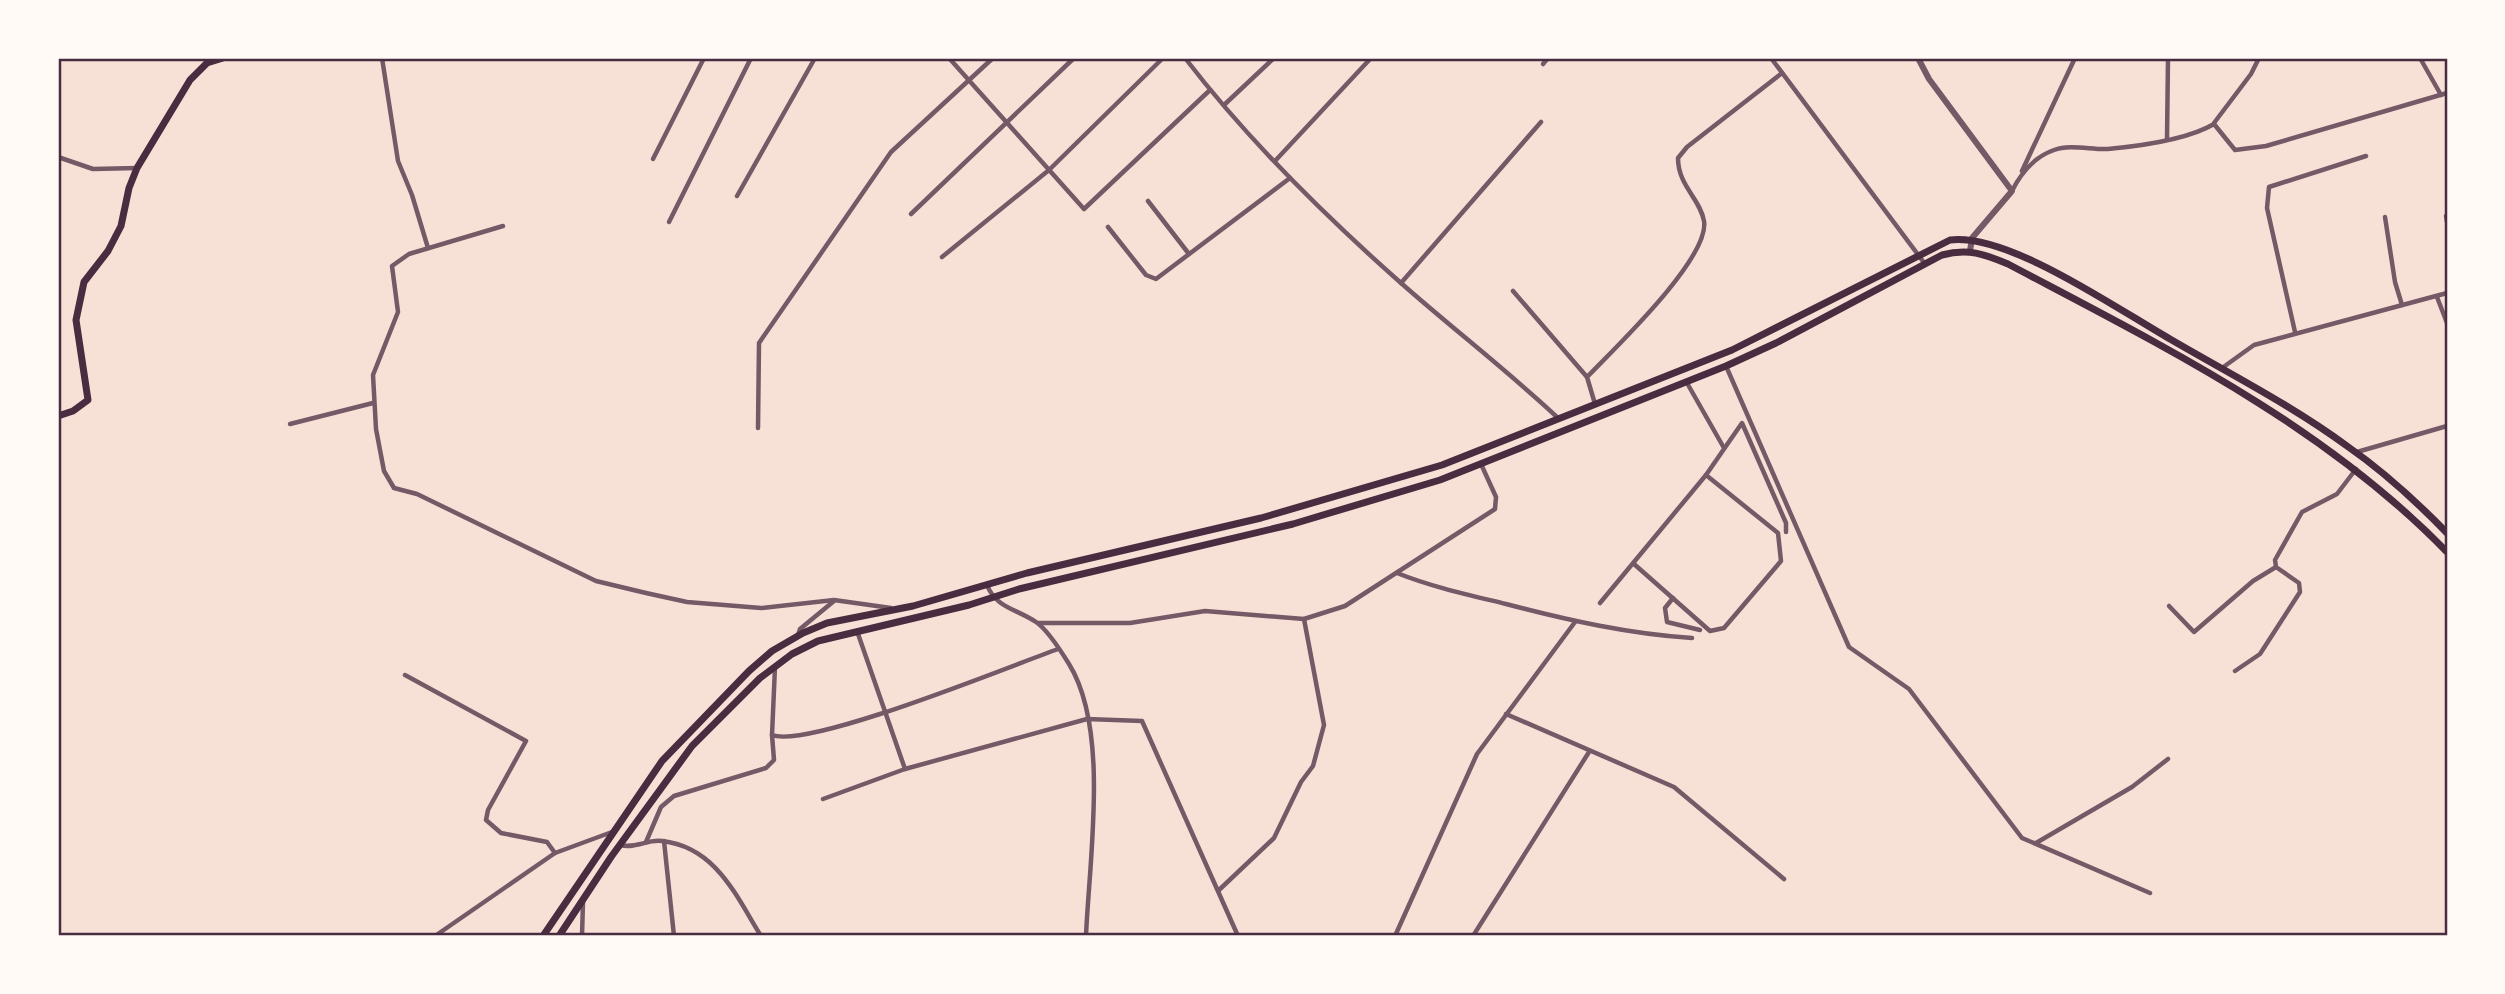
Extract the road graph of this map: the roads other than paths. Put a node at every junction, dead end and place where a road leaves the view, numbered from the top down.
1 (223, 58) edge
2 (382, 58) edge
3 (704, 58) edge
4 (751, 58) edge
5 (815, 58) edge
6 (949, 58) edge
7 (993, 58) edge
8 (1074, 58) edge
9 (1163, 58) edge
10 (1185, 58) edge
11 (1273, 58) edge
12 (1371, 58) edge
13 (1548, 58) edge
14 (1771, 58) edge
15 (1918, 58) edge
16 (2075, 58) edge
17 (2168, 58) edge
18 (2259, 58) edge
19 (2420, 58) edge
20 (1543, 64) dead end
21 (1782, 73) junction
22 (969, 81) junction
23 (1210, 90) junction
24 (2447, 93) edge
25 (2441, 95) junction
26 (1224, 106) junction
27 (1007, 122) junction
28 (1541, 122) dead end
29 (2214, 124) junction
30 (2167, 139) junction
31 (2366, 156) dead end
32 (58, 157) edge
33 (653, 159) dead end
34 (1275, 161) junction
35 (137, 168) junction
36 (1049, 170) junction
37 (2021, 174) junction
38 (1290, 178) junction
39 (2012, 191) junction
40 (737, 196) dead end
41 (1148, 201) dead end
42 (911, 214) dead end
43 (2385, 217) dead end
44 (669, 222) dead end
45 (503, 226) dead end
46 (1108, 227) dead end
47 (1972, 238) junction
48 (428, 248) junction
49 (1970, 251) junction
50 (1189, 254) junction
51 (1917, 254) junction
52 (942, 257) dead end
53 (1925, 264) junction
54 (1401, 283) junction
55 (1513, 291) dead end
56 (2447, 293) edge
57 (2437, 296) junction
58 (2402, 305) junction
59 (2447, 323) edge
60 (2295, 332) junction
61 (1726, 366) junction
62 (2222, 368) junction
63 (1587, 377) junction
64 (1686, 382) junction
65 (1642, 386) junction
66 (1646, 398) junction
67 (373, 403) junction
68 (1595, 404) junction
69 (58, 416) edge
70 (1559, 419) junction
71 (290, 424) dead end
72 (2447, 426) edge
73 (758, 428) dead end
74 (1501, 442) junction
75 (1725, 448) junction
76 (2356, 453) junction
77 (1506, 454) junction
78 (1481, 464) junction
79 (2356, 468) junction
80 (1706, 475) junction
81 (1786, 531) dead end
82 (2447, 533) edge
83 (2447, 552) edge
84 (1634, 564) junction
85 (2276, 567) junction
86 (1396, 573) junction
87 (987, 585) junction
88 (992, 597) junction
89 (940, 598) junction
90 (1673, 598) junction
91 (834, 600) junction
92 (1600, 603) dead end
93 (2169, 606) dead end
94 (896, 609) junction
95 (942, 611) junction
96 (1304, 619) junction
97 (1575, 622) junction
98 (1038, 623) junction
99 (856, 629) junction
100 (1700, 630) dead end
101 (797, 636) junction
102 (1692, 638) dead end
103 (1058, 649) junction
104 (775, 667) junction
105 (2235, 671) dead end
106 (405, 676) dead end
107 (887, 711) junction
108 (1506, 714) junction
109 (1087, 719) junction
110 (772, 735) junction
111 (1589, 752) junction
112 (2168, 759) dead end
113 (905, 769) junction
114 (823, 799) dead end
115 (613, 832) junction
116 (664, 841) junction
117 (646, 842) junction
118 (2036, 844) junction
119 (619, 845) junction
120 (555, 853) junction
121 (587, 868) junction
122 (598, 877) junction
123 (1784, 879) dead end
124 (1219, 890) junction
125 (2150, 893) dead end
126 (583, 900) junction
127 (435, 936) edge
128 (543, 936) edge
129 (559, 936) edge
130 (582, 936) edge
131 (674, 936) edge
132 (761, 936) edge
133 (1086, 936) edge
134 (1238, 936) edge
135 (1395, 936) edge
136 (1473, 936) edge

1 - 35 main road
2 - 48 street
3 - 33 street
4 - 44 street
5 - 40 street
6 - 22 street
7 - 22 street
8 - 27 street
9 - 36 street
10 - 23 street
11 - 26 street
12 - 34 street
13 - 20 street
14 - 21 street
15 - 39 street
16 - 37 street
17 - 30 street
18 - 29 street
19 - 25 street
21 - 51 street
21 - 63 street
22 - 27 street
22 - 73 street
23 - 26 street
23 - 36 street
24 - 25 street
25 - 29 street
26 - 34 street
27 - 36 street
27 - 42 street
28 - 54 street
29 - 30 street
30 - 37 street
31 - 60 street
32 - 35 street
34 - 38 street
35 - 69 main road
36 - 52 street
37 - 39 street
38 - 50 street
38 - 54 street
39 - 47 street
41 - 50 street
43 - 58 street
45 - 48 street
46 - 50 street
47 - 49 street
47 - 51 main road
47 - 62 main road
48 - 67 street
49 - 53 main road
49 - 79 main road
51 - 53 street
51 - 65 main road
53 - 61 main road
54 - 70 street
55 - 63 street
56 - 57 street
57 - 58 street
57 - 59 street
58 - 60 street
60 - 62 street
61 - 64 main road
61 - 118 street
62 - 76 main road
63 - 68 street
64 - 66 main road
64 - 75 street
65 - 66 main road
65 - 68 main road
66 - 77 main road
67 - 71 street
67 - 91 street
68 - 70 main road
70 - 74 main road
72 - 76 street
74 - 77 main road
74 - 87 main road
75 - 80 street
75 - 81 street
76 - 82 main road
77 - 78 main road
78 - 86 street
78 - 88 main road
79 - 83 main road
79 - 85 street
80 - 84 street
80 - 90 street
84 - 90 street
84 - 92 street
85 - 93 street
85 - 105 street
86 - 96 street
86 - 97 street
87 - 88 street
87 - 89 main road
88 - 95 main road
88 - 98 street
89 - 94 main road
89 - 95 main road
90 - 100 street
91 - 94 street
91 - 101 street
94 - 101 main road
95 - 99 main road
96 - 98 street
96 - 124 street
97 - 102 street
97 - 108 street
98 - 103 street
99 - 104 main road
99 - 107 street
101 - 115 main road
103 - 107 street
103 - 109 street
104 - 110 street
104 - 119 main road
106 - 120 street
107 - 110 street
107 - 113 street
108 - 111 street
108 - 135 street
109 - 113 street
109 - 124 street
109 - 133 street
110 - 117 street
111 - 123 street
111 - 136 street
112 - 118 street
113 - 114 street
115 - 120 street
115 - 121 main road
116 - 117 street
116 - 131 street
116 - 132 street
117 - 119 street
118 - 125 street
119 - 122 main road
120 - 127 street
121 - 122 main road
121 - 128 main road
122 - 126 main road
124 - 134 street
126 - 129 main road
126 - 130 street

